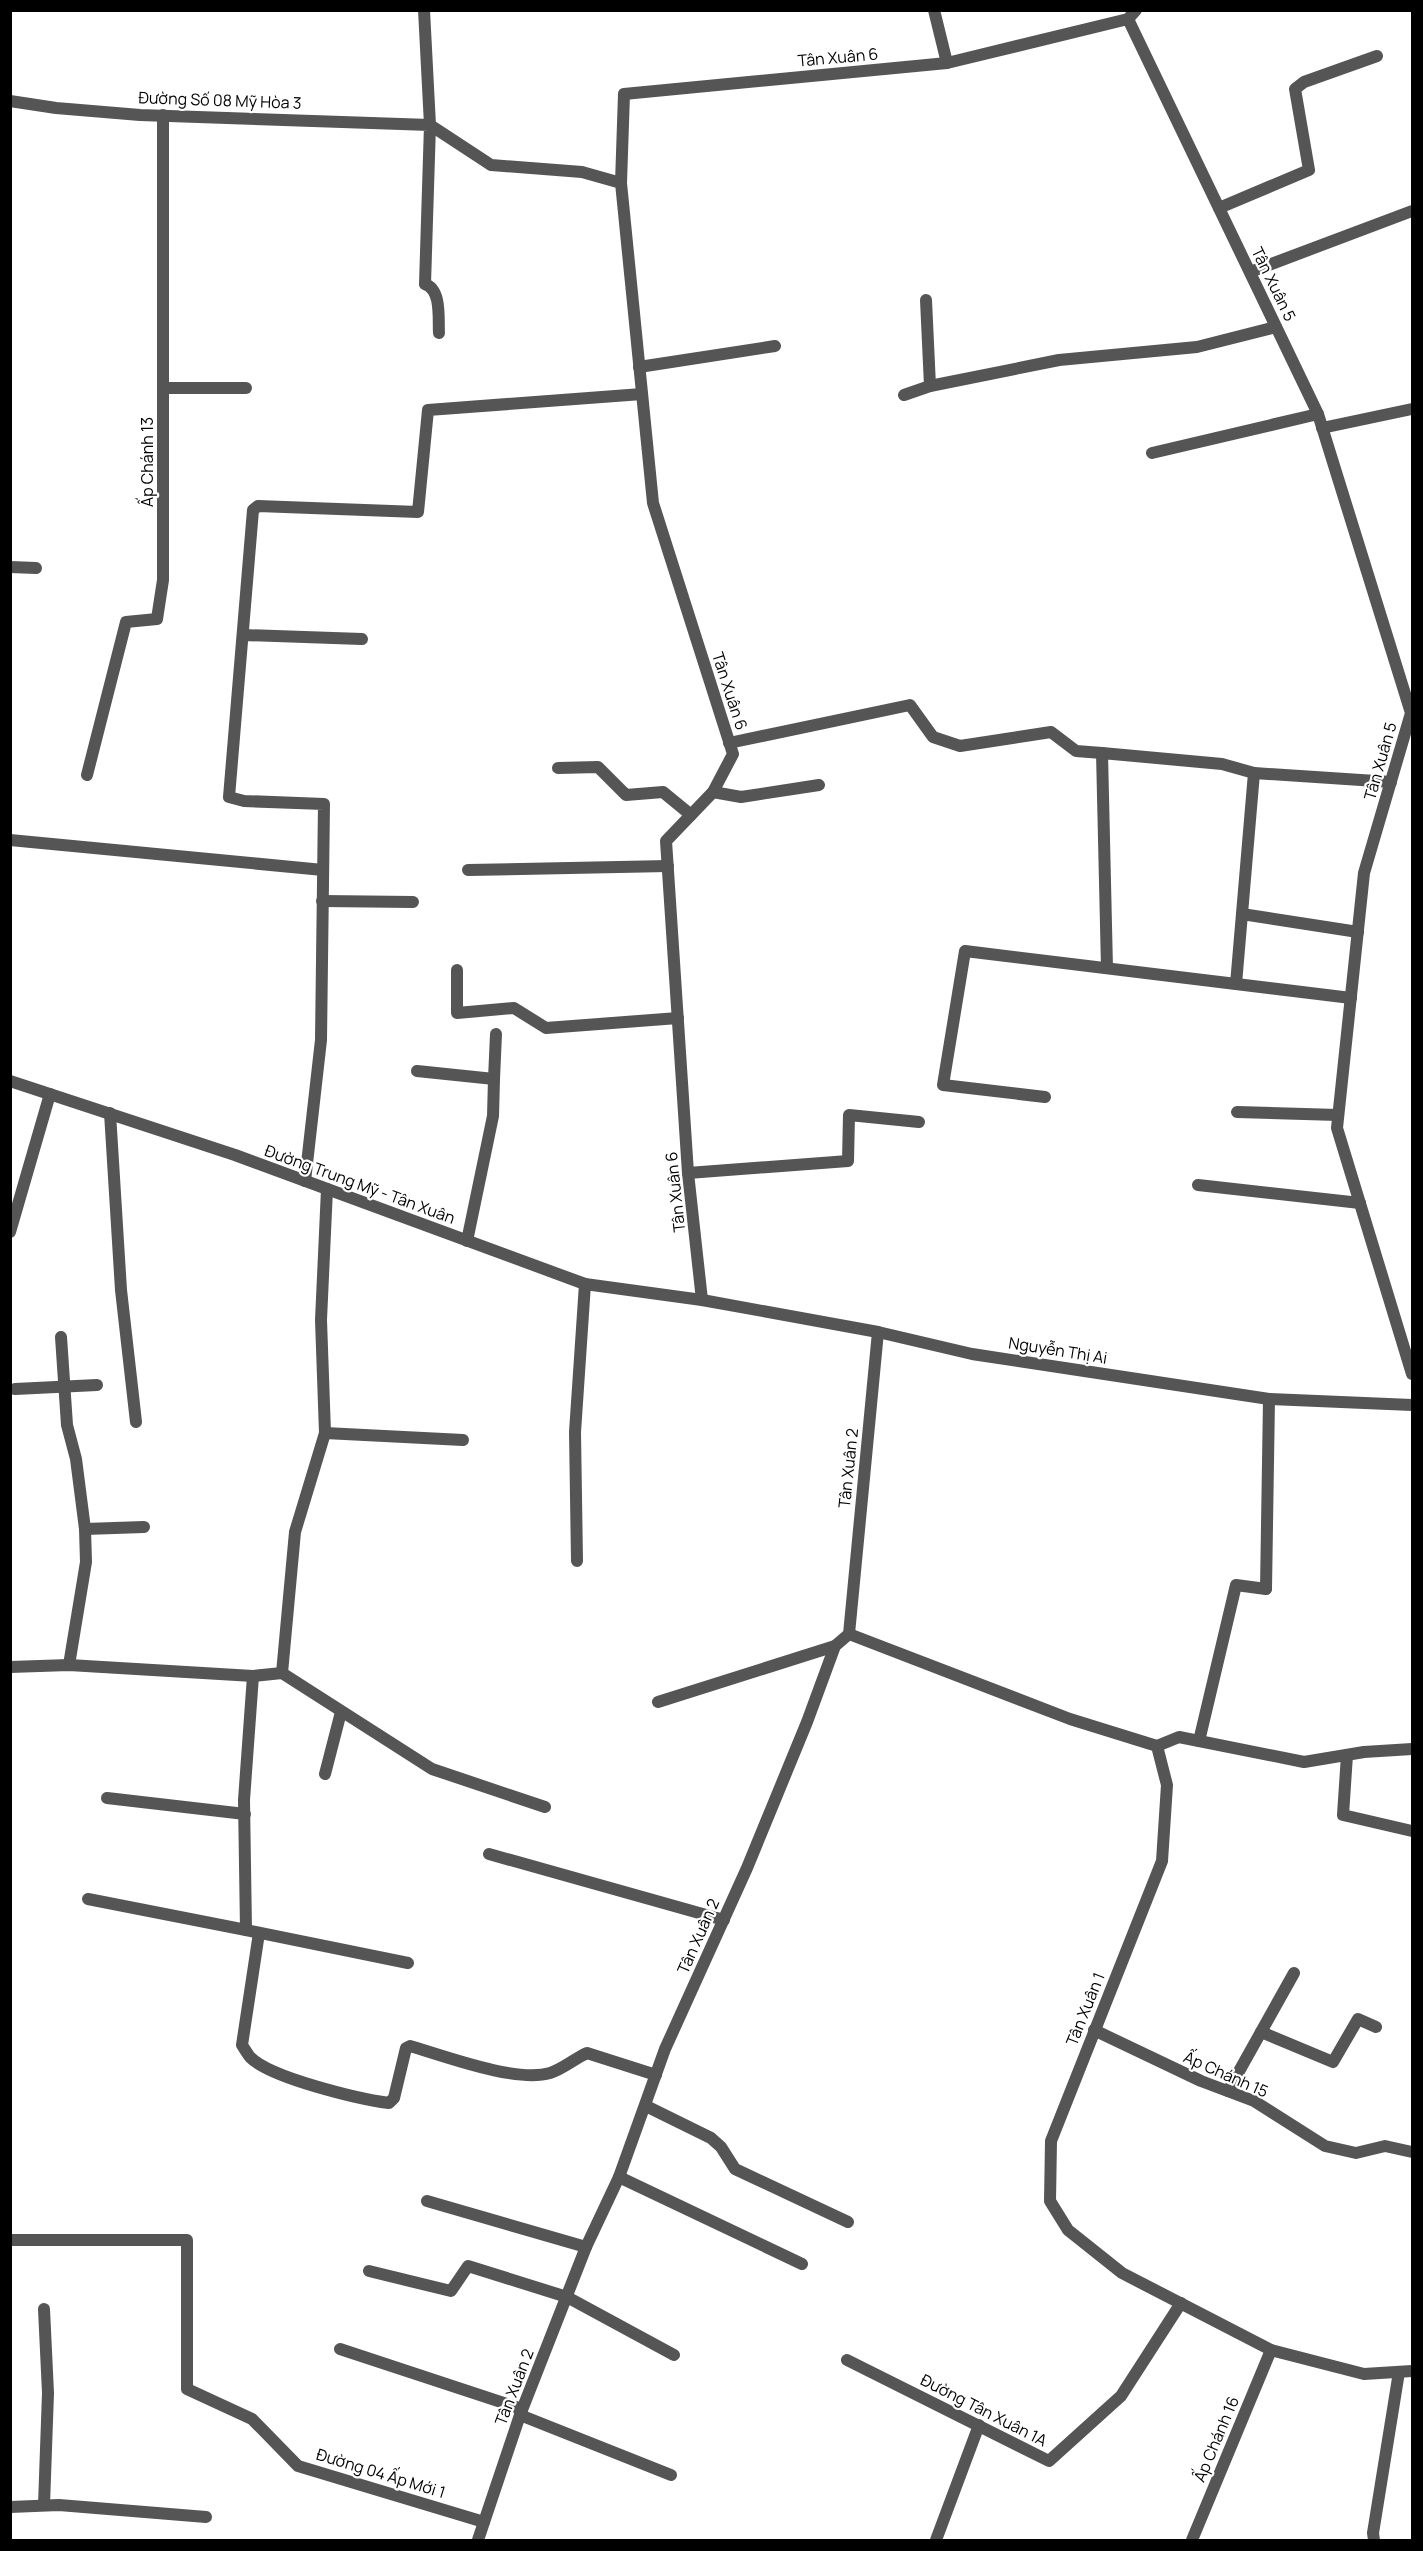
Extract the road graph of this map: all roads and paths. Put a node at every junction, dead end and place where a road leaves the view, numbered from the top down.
1 (424, 10) edge
2 (934, 10) edge
3 (1132, 15) edge
4 (1377, 56) dead end
5 (947, 63) junction
6 (10, 101) edge
7 (163, 115) junction
8 (430, 125) junction
9 (621, 183) junction
10 (1219, 208) junction
11 (1413, 211) edge
12 (1250, 272) junction
13 (927, 300) dead end
14 (1276, 327) junction
15 (439, 333) dead end
16 (775, 346) dead end
17 (639, 367) junction
18 (930, 386) junction
19 (164, 388) junction
20 (246, 388) dead end
21 (642, 394) junction
22 (904, 394) dead end
23 (1413, 409) edge
24 (1317, 414) junction
25 (1322, 428) junction
26 (1152, 453) dead end
27 (10, 567) edge
28 (36, 568) dead end
29 (243, 634) junction
30 (362, 639) dead end
31 (729, 743) junction
32 (1102, 753) junction
33 (558, 768) dead end
34 (1254, 773) junction
35 (87, 775) dead end
36 (1391, 782) junction
37 (819, 785) dead end
38 (713, 792) junction
39 (691, 815) junction
40 (10, 840) edge
41 (668, 866) junction
42 (323, 870) junction
43 (468, 870) dead end
44 (322, 901) junction
45 (414, 902) dead end
46 (1242, 914) junction
47 (1358, 932) junction
48 (1107, 968) junction
49 (457, 970) dead end
50 (1236, 984) junction
51 (1351, 998) junction
52 (678, 1018) junction
53 (496, 1034) dead end
54 (417, 1071) dead end
55 (494, 1079) junction
56 (10, 1081) edge
57 (50, 1094) junction
58 (1045, 1097) dead end
59 (1237, 1112) dead end
60 (110, 1113) junction
61 (1338, 1115) junction
62 (919, 1122) dead end
63 (688, 1173) junction
64 (305, 1181) junction
65 (1198, 1185) dead end
66 (327, 1189) junction
67 (1360, 1203) junction
68 (10, 1232) edge
69 (467, 1241) junction
70 (585, 1284) junction
71 (702, 1300) junction
72 (878, 1332) junction
73 (62, 1337) dead end
74 (1413, 1374) edge
75 (97, 1385) dead end
76 (64, 1388) junction
77 (15, 1389) dead end
78 (1269, 1399) junction
79 (1413, 1405) edge
80 (136, 1422) dead end
81 (325, 1433) junction
82 (463, 1440) dead end
83 (144, 1527) dead end
84 (85, 1528) junction
85 (577, 1561) dead end
86 (849, 1634) junction
87 (835, 1646) junction
88 (69, 1665) junction
89 (10, 1667) edge
90 (282, 1673) junction
91 (253, 1676) junction
92 (658, 1702) dead end
93 (340, 1712) junction
94 (1199, 1741) junction
95 (1157, 1746) junction
96 (1413, 1749) edge
97 (1347, 1755) junction
98 (326, 1774) dead end
99 (107, 1798) dead end
100 (545, 1807) dead end
101 (245, 1814) junction
102 (1413, 1831) edge
103 (489, 1854) dead end
104 (88, 1899) dead end
105 (724, 1920) junction
106 (246, 1930) junction
107 (259, 1933) junction
108 (408, 1963) dead end
109 (1294, 1973) dead end
110 (1376, 2027) dead end
111 (1094, 2030) junction
112 (1261, 2032) junction
113 (656, 2075) junction
114 (1228, 2091) junction
115 (646, 2106) junction
116 (1413, 2152) edge
117 (619, 2177) junction
118 (427, 2201) dead end
119 (848, 2222) dead end
120 (10, 2240) edge
121 (586, 2247) junction
122 (802, 2264) dead end
123 (369, 2271) dead end
124 (567, 2297) junction
125 (1181, 2303) junction
126 (44, 2309) dead end
127 (340, 2349) dead end
128 (1271, 2350) junction
129 (674, 2355) dead end
130 (847, 2360) dead end
131 (1413, 2371) edge
132 (1399, 2372) junction
133 (521, 2412) junction
134 (979, 2425) junction
135 (670, 2475) dead end
136 (44, 2505) junction
137 (10, 2507) edge
138 (206, 2517) dead end
139 (484, 2522) junction
140 (478, 2541) edge
141 (936, 2541) edge
142 (1192, 2541) edge
143 (1374, 2541) edge

1 - 8 street
2 - 5 street
3 - 5 street, Tân Xuân 6
3 - 10 street, Tân Xuân 5
4 - 10 street
5 - 9 street, Tân Xuân 6
6 - 7 street, Đường Số 08 Mỹ Hòa 3
7 - 8 street, Đường Số 08 Mỹ Hòa 3
7 - 19 street, Ấp Chánh 13
8 - 9 street
8 - 15 street
9 - 17 street, Tân Xuân 6
10 - 12 street, Tân Xuân 5
11 - 12 street
12 - 14 street, Tân Xuân 5
13 - 18 street
14 - 18 street
14 - 24 street, Tân Xuân 5
16 - 17 street
17 - 21 street, Tân Xuân 6
18 - 22 street
19 - 20 street
19 - 35 street, Ấp Chánh 13
21 - 29 street
21 - 31 street, Tân Xuân 6
23 - 25 street
24 - 25 street, Tân Xuân 5
24 - 26 street
25 - 36 street, Tân Xuân 5
27 - 28 street
29 - 30 street
29 - 42 street
31 - 32 street
31 - 38 street, Tân Xuân 6
32 - 34 street
32 - 48 street
33 - 39 street
34 - 36 street
34 - 46 street
36 - 47 street, Tân Xuân 5
37 - 38 street
38 - 39 street, Tân Xuân 6
39 - 41 street, Tân Xuân 6
40 - 42 street
41 - 43 street
41 - 52 street, Tân Xuân 6
42 - 44 street
44 - 45 street
44 - 64 street
46 - 47 street
46 - 50 street
47 - 51 street, Tân Xuân 5
48 - 50 street
48 - 58 street
49 - 52 street
50 - 51 street
51 - 61 street, Tân Xuân 5
52 - 63 street, Tân Xuân 6
53 - 55 street
54 - 55 street
55 - 69 street
56 - 57 street, Đường Trung Mỹ - Tân Xuân
57 - 60 street, Đường Trung Mỹ - Tân Xuân
57 - 68 street
59 - 61 street
60 - 64 street, Đường Trung Mỹ - Tân Xuân
60 - 80 street
61 - 67 street, Tân Xuân 5
62 - 63 street
63 - 71 street, Tân Xuân 6
64 - 66 street, Đường Trung Mỹ - Tân Xuân
65 - 67 street
66 - 69 street, Đường Trung Mỹ - Tân Xuân
66 - 81 street
67 - 74 street, Tân Xuân 5
69 - 70 street, Đường Trung Mỹ - Tân Xuân
70 - 71 street, Đường Trung Mỹ - Tân Xuân
70 - 85 street
71 - 72 street, Nguyễn Thị Ai
72 - 78 street, Nguyễn Thị Ai
72 - 86 street, Tân Xuân 2
73 - 76 street
75 - 76 street
76 - 77 street
76 - 84 street
78 - 79 street, Nguyễn Thị Ai
78 - 94 street
81 - 82 street
81 - 90 street
83 - 84 street
84 - 88 street
86 - 87 street, Tân Xuân 2
86 - 95 street
87 - 92 street
87 - 105 street, Tân Xuân 2
88 - 89 street
88 - 91 street
90 - 91 street
90 - 93 street
91 - 101 street
93 - 98 street
93 - 100 street
94 - 95 street
94 - 97 street
95 - 111 street, Tân Xuân 1
96 - 97 street
97 - 102 street
99 - 101 street
101 - 106 street
103 - 105 street
104 - 106 street
105 - 113 street, Tân Xuân 2
106 - 107 street
107 - 108 street
107 - 113 street
109 - 112 street
110 - 112 street
111 - 114 street, Ấp Chánh 15
111 - 125 street, Tân Xuân 1
112 - 114 street
113 - 115 street, Tân Xuân 2
114 - 116 street, Ấp Chánh 15
115 - 117 street, Tân Xuân 2
115 - 119 street
117 - 121 street, Tân Xuân 2
117 - 122 street
118 - 121 street
120 - 139 street, Đường 04 Ấp Mới 1
121 - 124 street, Tân Xuân 2
123 - 124 street
124 - 129 street
124 - 133 street, Tân Xuân 2
125 - 128 street, Tân Xuân 1
125 - 134 street, Đường Tân Xuân 1A
126 - 136 street
127 - 133 street
128 - 132 street, Tân Xuân 1
128 - 142 street, Ấp Chánh 16
130 - 134 street, Đường Tân Xuân 1A
131 - 132 street, Tân Xuân 1
132 - 143 street
133 - 135 street
133 - 139 street, Tân Xuân 2
134 - 141 street
136 - 137 street
136 - 138 street
139 - 140 street, Tân Xuân 2

